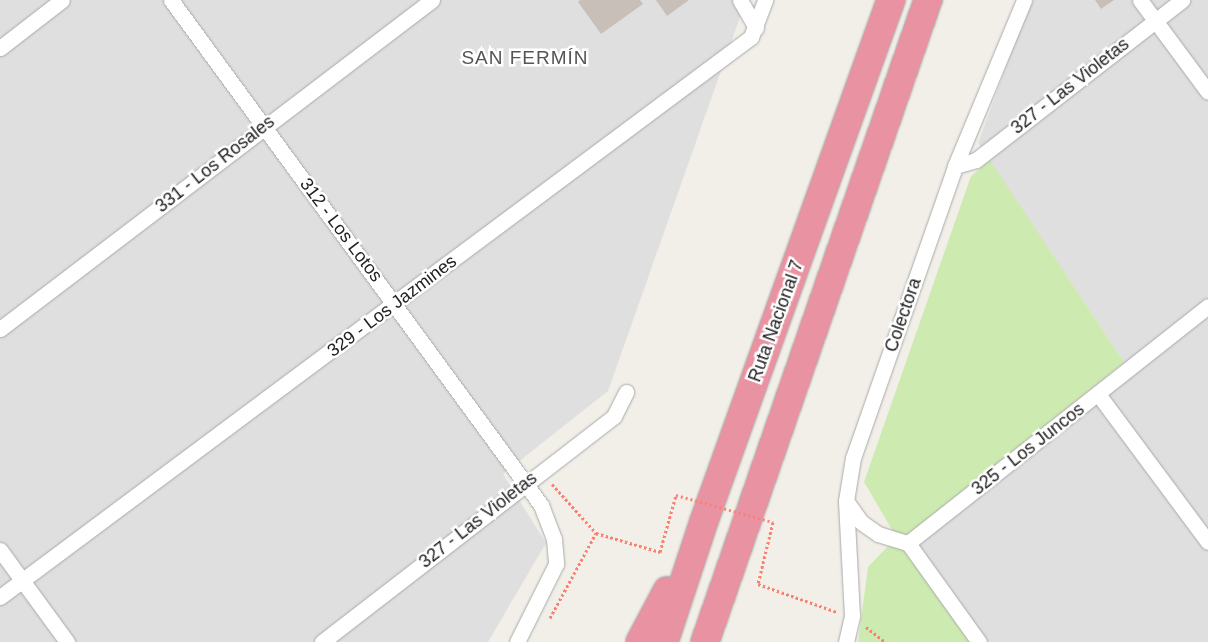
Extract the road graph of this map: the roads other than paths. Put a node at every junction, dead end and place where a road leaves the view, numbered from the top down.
1 (62, 0) edge
2 (171, 0) edge
3 (432, 0) edge
4 (740, 0) edge
5 (765, 0) edge
6 (891, 0) edge
7 (928, 0) edge
8 (1024, 0) edge
9 (1140, 0) edge
10 (1182, 0) edge
11 (1155, 20) junction
12 (756, 28) junction
13 (0, 48) edge
14 (1208, 92) edge
15 (264, 126) junction
16 (956, 166) junction
17 (396, 304) junction
18 (1208, 306) edge
19 (0, 329) edge
20 (626, 392) dead end
21 (1098, 394) junction
22 (526, 482) junction
23 (846, 501) junction
24 (704, 520) junction
25 (1208, 542) edge
26 (908, 543) junction
27 (0, 550) edge
28 (22, 580) junction
29 (0, 597) edge
30 (67, 642) edge
31 (322, 642) edge
32 (516, 642) edge
33 (640, 642) edge
34 (664, 642) edge
35 (705, 642) edge
36 (846, 642) edge
37 (979, 642) edge

1 - 13 street
2 - 15 street, 312 - Los Lotos
3 - 15 street, 331 - Los Rosales
4 - 12 street
5 - 12 street, 329 - Los Jazmines
6 - 24 highway, Ruta Nacional 7
7 - 35 highway, Ruta Nacional 7
8 - 16 street, Colectora
9 - 11 street
10 - 11 street, 327 - Las Violetas
11 - 14 street
11 - 16 street, 327 - Las Violetas
12 - 17 street, 329 - Los Jazmines
15 - 17 street, 312 - Los Lotos
15 - 19 street, 331 - Los Rosales
16 - 23 street, Colectora
17 - 22 street, 312 - Los Lotos
17 - 28 street, 329 - Los Jazmines
18 - 21 street, 325 - Los Juncos
20 - 22 street, 327 - Las Violetas
21 - 25 street
21 - 26 street, 325 - Los Juncos
22 - 31 street, 327 - Las Violetas
22 - 32 street, 312 - Los Lotos
23 - 26 street
23 - 36 street, Colectora
24 - 33 highway
24 - 34 highway, Ruta Nacional 7
26 - 37 street
27 - 28 street
28 - 29 street, 329 - Los Jazmines
28 - 30 street

